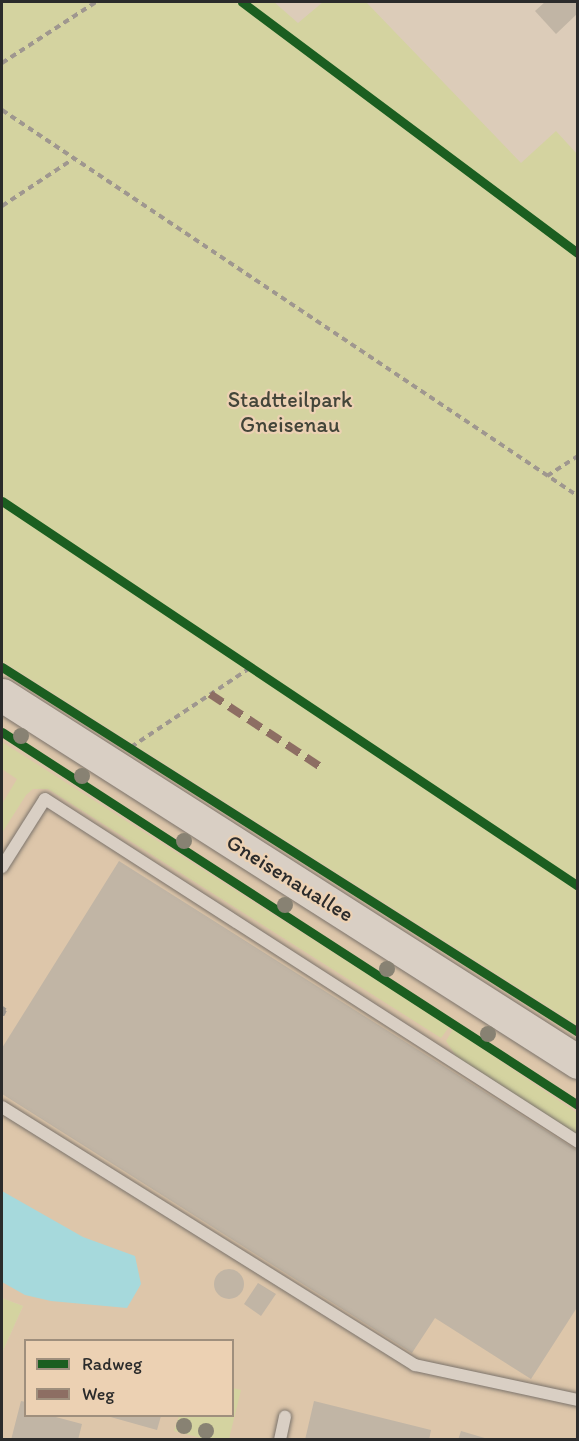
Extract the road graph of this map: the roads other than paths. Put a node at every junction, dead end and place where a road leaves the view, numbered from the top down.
1 (2, 695) edge
2 (2, 867) edge
3 (578, 1062) edge
4 (2, 1107) edge
5 (578, 1142) edge
6 (578, 1400) edge
7 (285, 1417) dead end
8 (280, 1440) edge

1 - 3 main road, Gneisenauallee
2 - 5 lane
4 - 6 lane
7 - 8 lane

